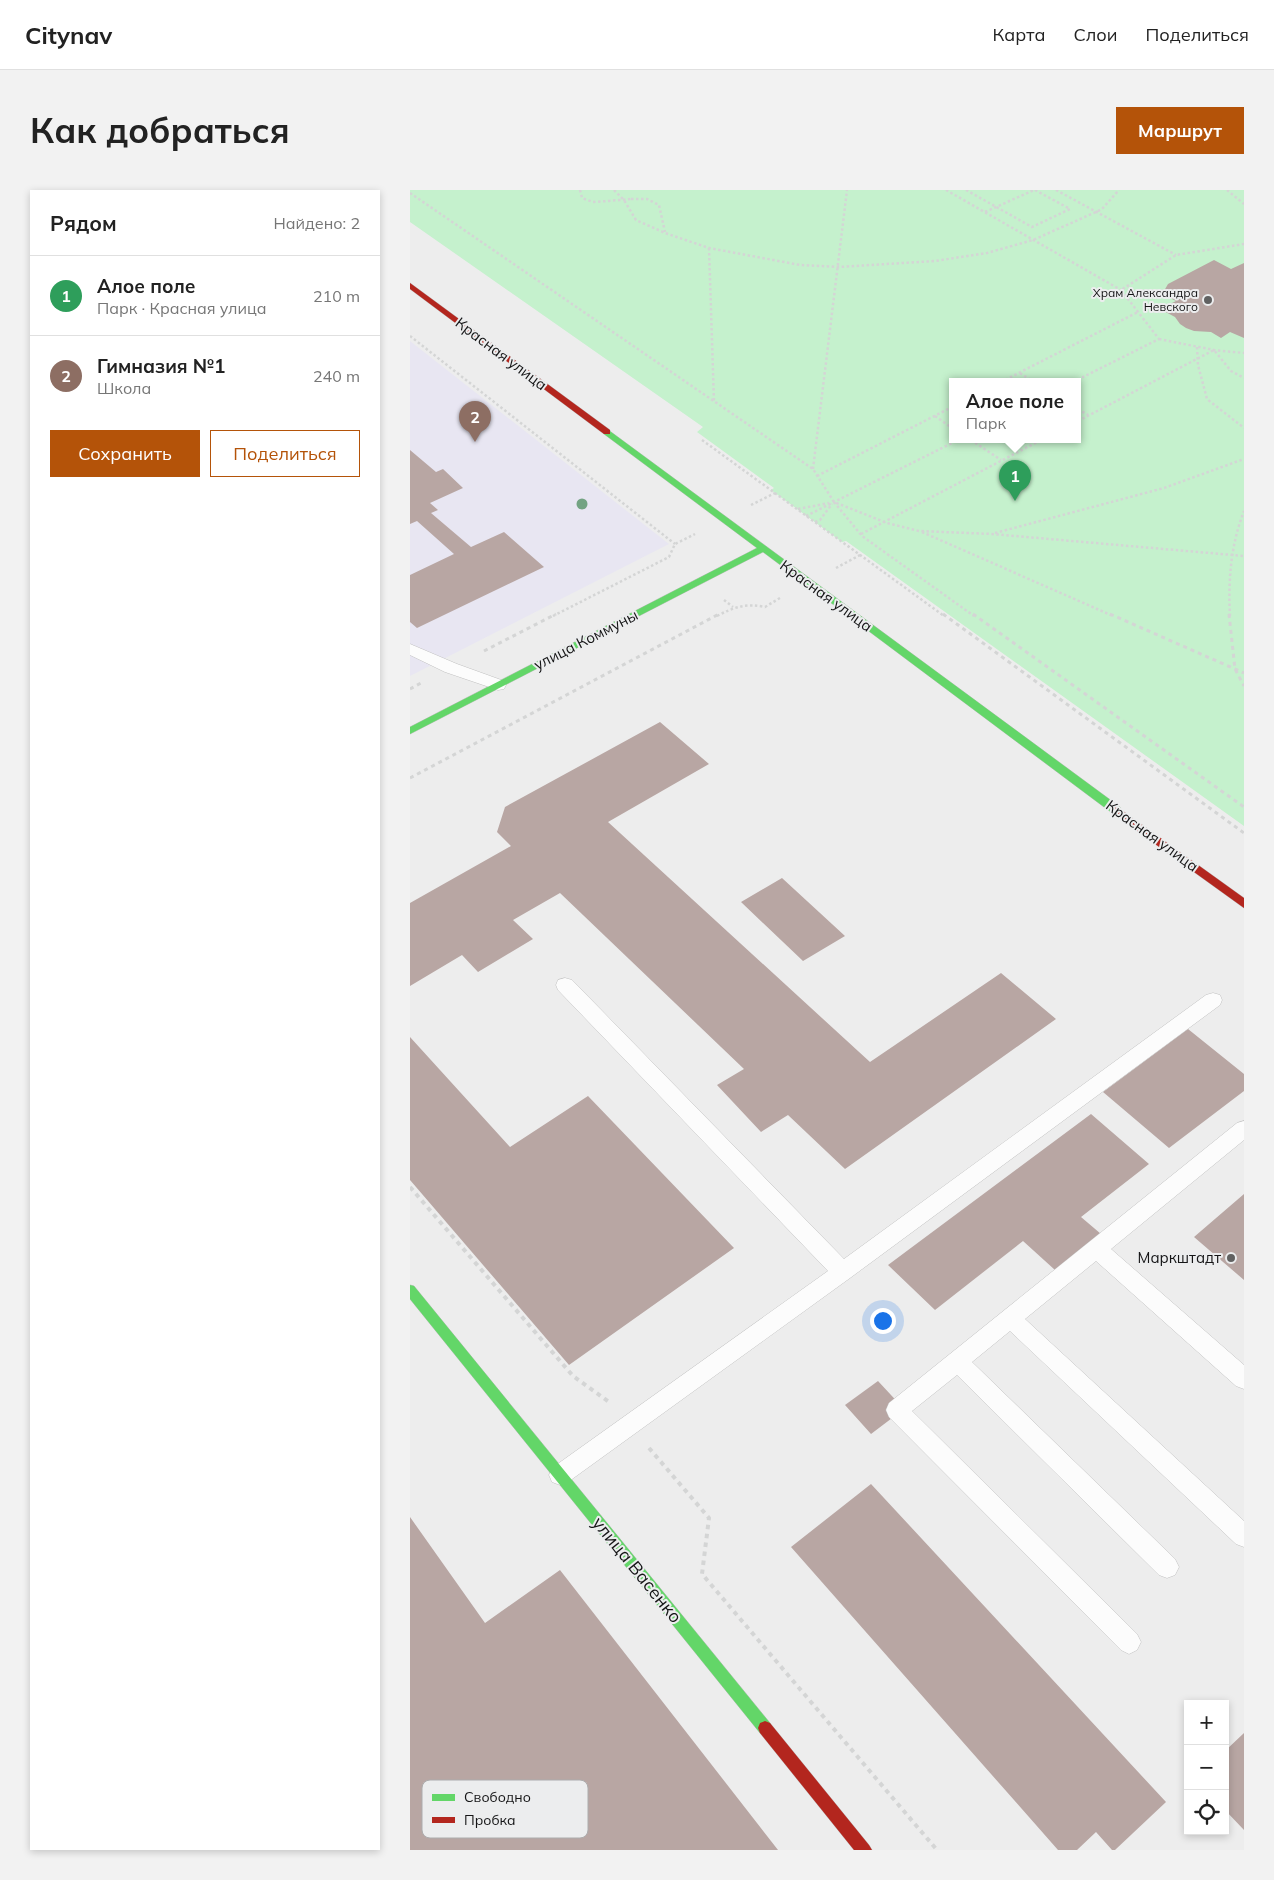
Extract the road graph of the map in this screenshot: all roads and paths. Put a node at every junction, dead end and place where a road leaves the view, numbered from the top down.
1 (580, 190) edge
2 (614, 190) edge
3 (847, 190) edge
4 (946, 190) edge
5 (966, 190) edge
6 (1034, 190) edge
7 (1056, 190) edge
8 (1119, 190) edge
9 (1227, 190) edge
10 (410, 193) edge
11 (1244, 204) edge
12 (996, 207) junction
13 (985, 212) junction
14 (1096, 212) junction
15 (665, 233) junction
16 (1032, 240) junction
17 (1244, 244) edge
18 (709, 248) junction
19 (1176, 255) junction
20 (839, 267) junction
21 (410, 285) edge
22 (1121, 290) junction
23 (1138, 312) junction
24 (410, 336) edge
25 (1159, 339) junction
26 (1197, 347) junction
27 (1214, 350) junction
28 (1244, 353) edge
29 (1198, 358) junction
30 (1020, 373) junction
31 (1009, 378) edge
32 (1028, 378) edge
33 (1081, 378) edge
34 (1244, 378) edge
35 (714, 402) junction
36 (949, 409) edge
37 (1081, 411) edge
38 (935, 416) junction
39 (1088, 416) junction
40 (1081, 420) edge
41 (949, 426) edge
42 (1244, 428) edge
43 (702, 440) dead end
44 (952, 443) edge
45 (976, 443) edge
46 (1035, 443) edge
47 (1244, 459) edge
48 (1002, 460) junction
49 (812, 469) junction
50 (817, 476) junction
51 (775, 493) junction
52 (834, 502) junction
53 (798, 509) junction
54 (1244, 511) edge
55 (806, 516) junction
56 (723, 520) junction
57 (815, 522) junction
58 (884, 522) junction
59 (919, 531) junction
60 (861, 534) junction
61 (992, 534) junction
62 (675, 544) junction
63 (762, 549) junction
64 (860, 555) junction
65 (1231, 555) junction
66 (1244, 556) edge
67 (808, 583) junction
68 (410, 649) edge
69 (451, 668) junction
70 (1235, 670) junction
71 (1244, 673) edge
72 (498, 685) junction
73 (1244, 686) edge
74 (410, 689) edge
75 (410, 731) edge
76 (410, 778) edge
77 (1244, 807) edge
78 (1244, 833) edge
79 (1244, 904) edge
80 (566, 985) dead end
81 (1213, 1000) dead end
82 (1244, 1129) edge
83 (410, 1187) edge
84 (1096, 1248) junction
85 (843, 1272) junction
86 (410, 1290) edge
87 (1010, 1318) junction
88 (957, 1361) junction
89 (1244, 1378) edge
90 (629, 1425) junction
91 (560, 1476) junction
92 (1244, 1536) edge
93 (1167, 1567) dead end
94 (1128, 1642) dead end
95 (864, 1850) edge
96 (937, 1850) edge

1 - 15 path, bridge
2 - 15 path
3 - 20 path
4 - 13 path
5 - 12 path
6 - 12 path
6 - 12 path
7 - 14 path
8 - 14 path
9 - 11 path
10 - 35 path
12 - 13 path
13 - 16 path
14 - 16 path
14 - 19 path
15 - 18 path
16 - 20 path
16 - 22 path
17 - 19 path
18 - 20 path
18 - 35 path
19 - 22 path
20 - 49 path
21 - 56 main road, Красная улица
22 - 23 path
23 - 25 path
23 - 30 path
24 - 62 path
25 - 26 path
25 - 33 path
26 - 27 path
26 - 29 path
27 - 28 path
27 - 29 path
27 - 34 path
29 - 39 path
29 - 42 path
30 - 31 path
30 - 32 path
35 - 49 path
36 - 38 path
37 - 39 path
38 - 41 path
38 - 50 path
39 - 40 path
43 - 51 path
44 - 52 path
45 - 48 path
46 - 48 path
47 - 61 path
48 - 58 path
49 - 50 path
50 - 52 path
51 - 53 path
51 - 56 path
52 - 53 path
52 - 55 path
52 - 57 path
52 - 58 path
52 - 60 path
53 - 55 path
54 - 65 path
55 - 57 path
56 - 62 path
56 - 63 main road, Красная улица
57 - 64 path
58 - 59 path
58 - 60 path
59 - 61 path
59 - 70 path
60 - 77 path
61 - 65 path
62 - 69 path
63 - 67 main road, Красная улица
63 - 72 main road, улица Коммуны
64 - 67 path
64 - 78 path
65 - 66 path
65 - 70 path
67 - 76 path
67 - 79 main road, Красная улица
68 - 69 lane
69 - 72 lane
69 - 74 path
70 - 71 path
70 - 73 path
72 - 75 main road, улица Коммуны
80 - 85 lane
81 - 85 lane
82 - 84 lane
83 - 90 path
84 - 87 lane
84 - 89 lane
85 - 90 lane
86 - 91 main road, улица Васенко
87 - 88 lane
87 - 92 lane
88 - 93 lane
88 - 94 lane
90 - 91 lane
90 - 96 path
91 - 95 main road, улица Васенко

